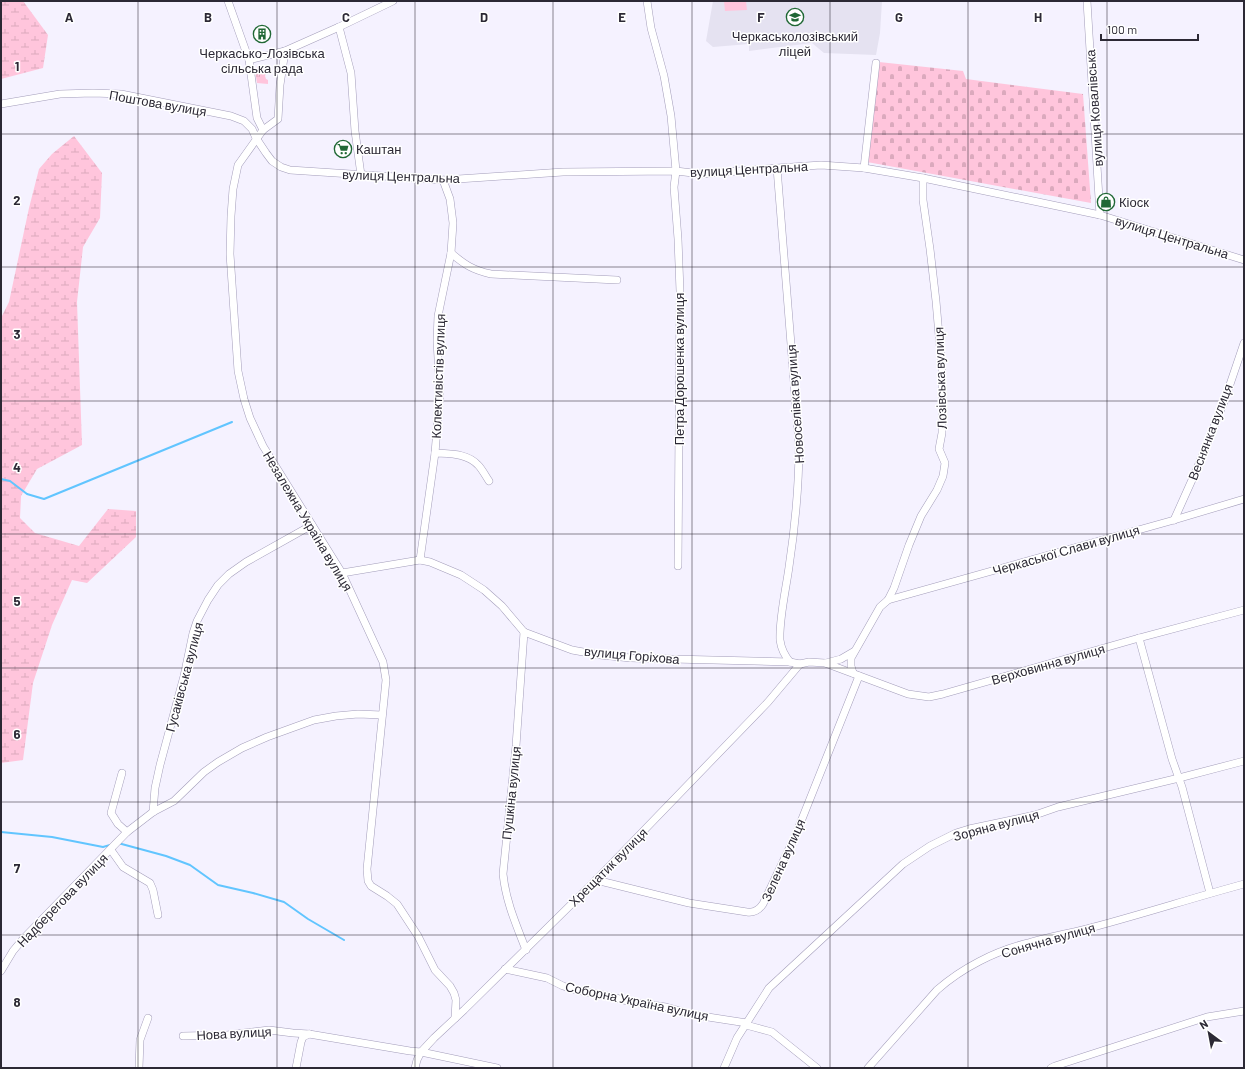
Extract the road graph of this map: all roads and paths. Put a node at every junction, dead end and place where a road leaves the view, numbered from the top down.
1 (228, 1) edge
2 (393, 1) edge
3 (647, 1) edge
4 (1087, 1) edge
5 (339, 27) junction
6 (285, 51) junction
7 (249, 60) junction
8 (876, 63) dead end
9 (1, 104) edge
10 (263, 130) junction
11 (256, 138) junction
12 (777, 168) junction
13 (864, 168) junction
14 (676, 171) junction
15 (361, 175) junction
16 (923, 178) junction
17 (443, 180) junction
18 (1100, 215) junction
19 (451, 253) junction
20 (1244, 260) edge
21 (617, 280) dead end
22 (1244, 343) edge
23 (435, 453) junction
24 (489, 481) dead end
25 (1244, 499) edge
26 (1174, 520) junction
27 (312, 526) junction
28 (420, 560) junction
29 (678, 566) dead end
30 (342, 574) junction
31 (888, 600) junction
32 (1244, 610) edge
33 (524, 632) junction
34 (1139, 638) junction
35 (855, 651) junction
36 (790, 662) junction
37 (825, 663) junction
38 (800, 664) junction
39 (856, 675) junction
40 (382, 715) junction
41 (1244, 761) edge
42 (122, 773) dead end
43 (1179, 778) junction
44 (153, 812) junction
45 (127, 832) junction
46 (111, 850) junction
47 (596, 880) junction
48 (1244, 884) edge
49 (1210, 893) junction
50 (158, 915) dead end
51 (526, 950) junction
52 (505, 969) junction
53 (1, 971) edge
54 (1244, 1011) edge
55 (148, 1018) dead end
56 (455, 1018) junction
57 (746, 1024) junction
58 (309, 1034) junction
59 (184, 1036) dead end
60 (421, 1052) junction
61 (139, 1068) edge
62 (296, 1068) edge
63 (415, 1068) edge
64 (497, 1068) edge
65 (724, 1068) edge
66 (817, 1068) edge
67 (868, 1068) edge
68 (1051, 1068) edge

1 - 7 street
2 - 5 street
3 - 14 street, Петра Дорошенка вулиця
4 - 18 street, вулиця Ковалівська
5 - 6 street
5 - 15 street
6 - 7 street
6 - 10 street, Незалежна Україна вулиця
7 - 10 street
8 - 13 street
9 - 11 street, Поштова вулиця
10 - 11 street, Незалежна Україна вулиця
11 - 15 street, вулиця Центральна
11 - 27 street, Незалежна Україна вулиця
12 - 13 street, вулиця Центральна
12 - 14 street, вулиця Центральна
12 - 36 street, Новоселівка вулиця
13 - 16 street, вулиця Центральна
14 - 17 street, вулиця Центральна
14 - 29 street, Петра Дорошенка вулиця
15 - 17 street, вулиця Центральна
16 - 18 street, вулиця Центральна
16 - 31 street, Лозівська вулиця
17 - 19 street, Колективістів вулиця
18 - 20 street, вулиця Центральна
19 - 21 street
19 - 23 street, Колективістів вулиця
22 - 26 street, Веснянка вулиця
23 - 24 street, Колективістів вулиця
23 - 28 street, Колективістів вулиця
25 - 26 street, Черкаської Слави вулиця
26 - 31 street, Черкаської Слави вулиця
27 - 30 street, Незалежна Україна вулиця
27 - 44 street, Гусаківська вулиця
28 - 30 street, вулиця Горіхова
28 - 33 street, вулиця Горіхова
30 - 40 street, Незалежна Україна вулиця
31 - 35 street, Лозівська вулиця
32 - 34 street, Верховинна вулиця
33 - 36 street, вулиця Горіхова
33 - 51 street, Пушкіна вулиця
34 - 39 street, Верховинна вулиця
34 - 43 street
35 - 37 street
35 - 39 street, Лозівська вулиця
36 - 38 street, вулиця Горіхова
37 - 38 street, вулиця Горіхова
37 - 39 street, вулиця Горіхова
38 - 47 street, Хрещатик вулиця
39 - 47 street, Зелена вулиця
40 - 44 street, Надберегова вулиця
40 - 56 street, Незалежна Україна вулиця
41 - 43 street, Зоряна вулиця
42 - 45 street
43 - 49 street
43 - 57 street, Зоряна вулиця
44 - 45 street, Надберегова вулиця
45 - 46 street, Надберегова вулиця
46 - 50 street, Надберегова вулиця
46 - 53 street, Надберегова вулиця
47 - 51 street, Хрещатик вулиця
48 - 49 street, Сонячна вулиця
49 - 67 street, Сонячна вулиця
51 - 52 street, Хрещатик вулиця
52 - 56 street, Хрещатик вулиця
52 - 57 street, Соборна Україна вулиця
54 - 68 street
55 - 61 street
56 - 60 street, Хрещатик вулиця
57 - 65 street, Зоряна вулиця
57 - 66 street, Соборна Україна вулиця
58 - 59 street, Нова вулиця
58 - 60 street, Нова вулиця
58 - 62 street
60 - 63 street, Хрещатик вулиця
60 - 64 street, Нова вулиця

